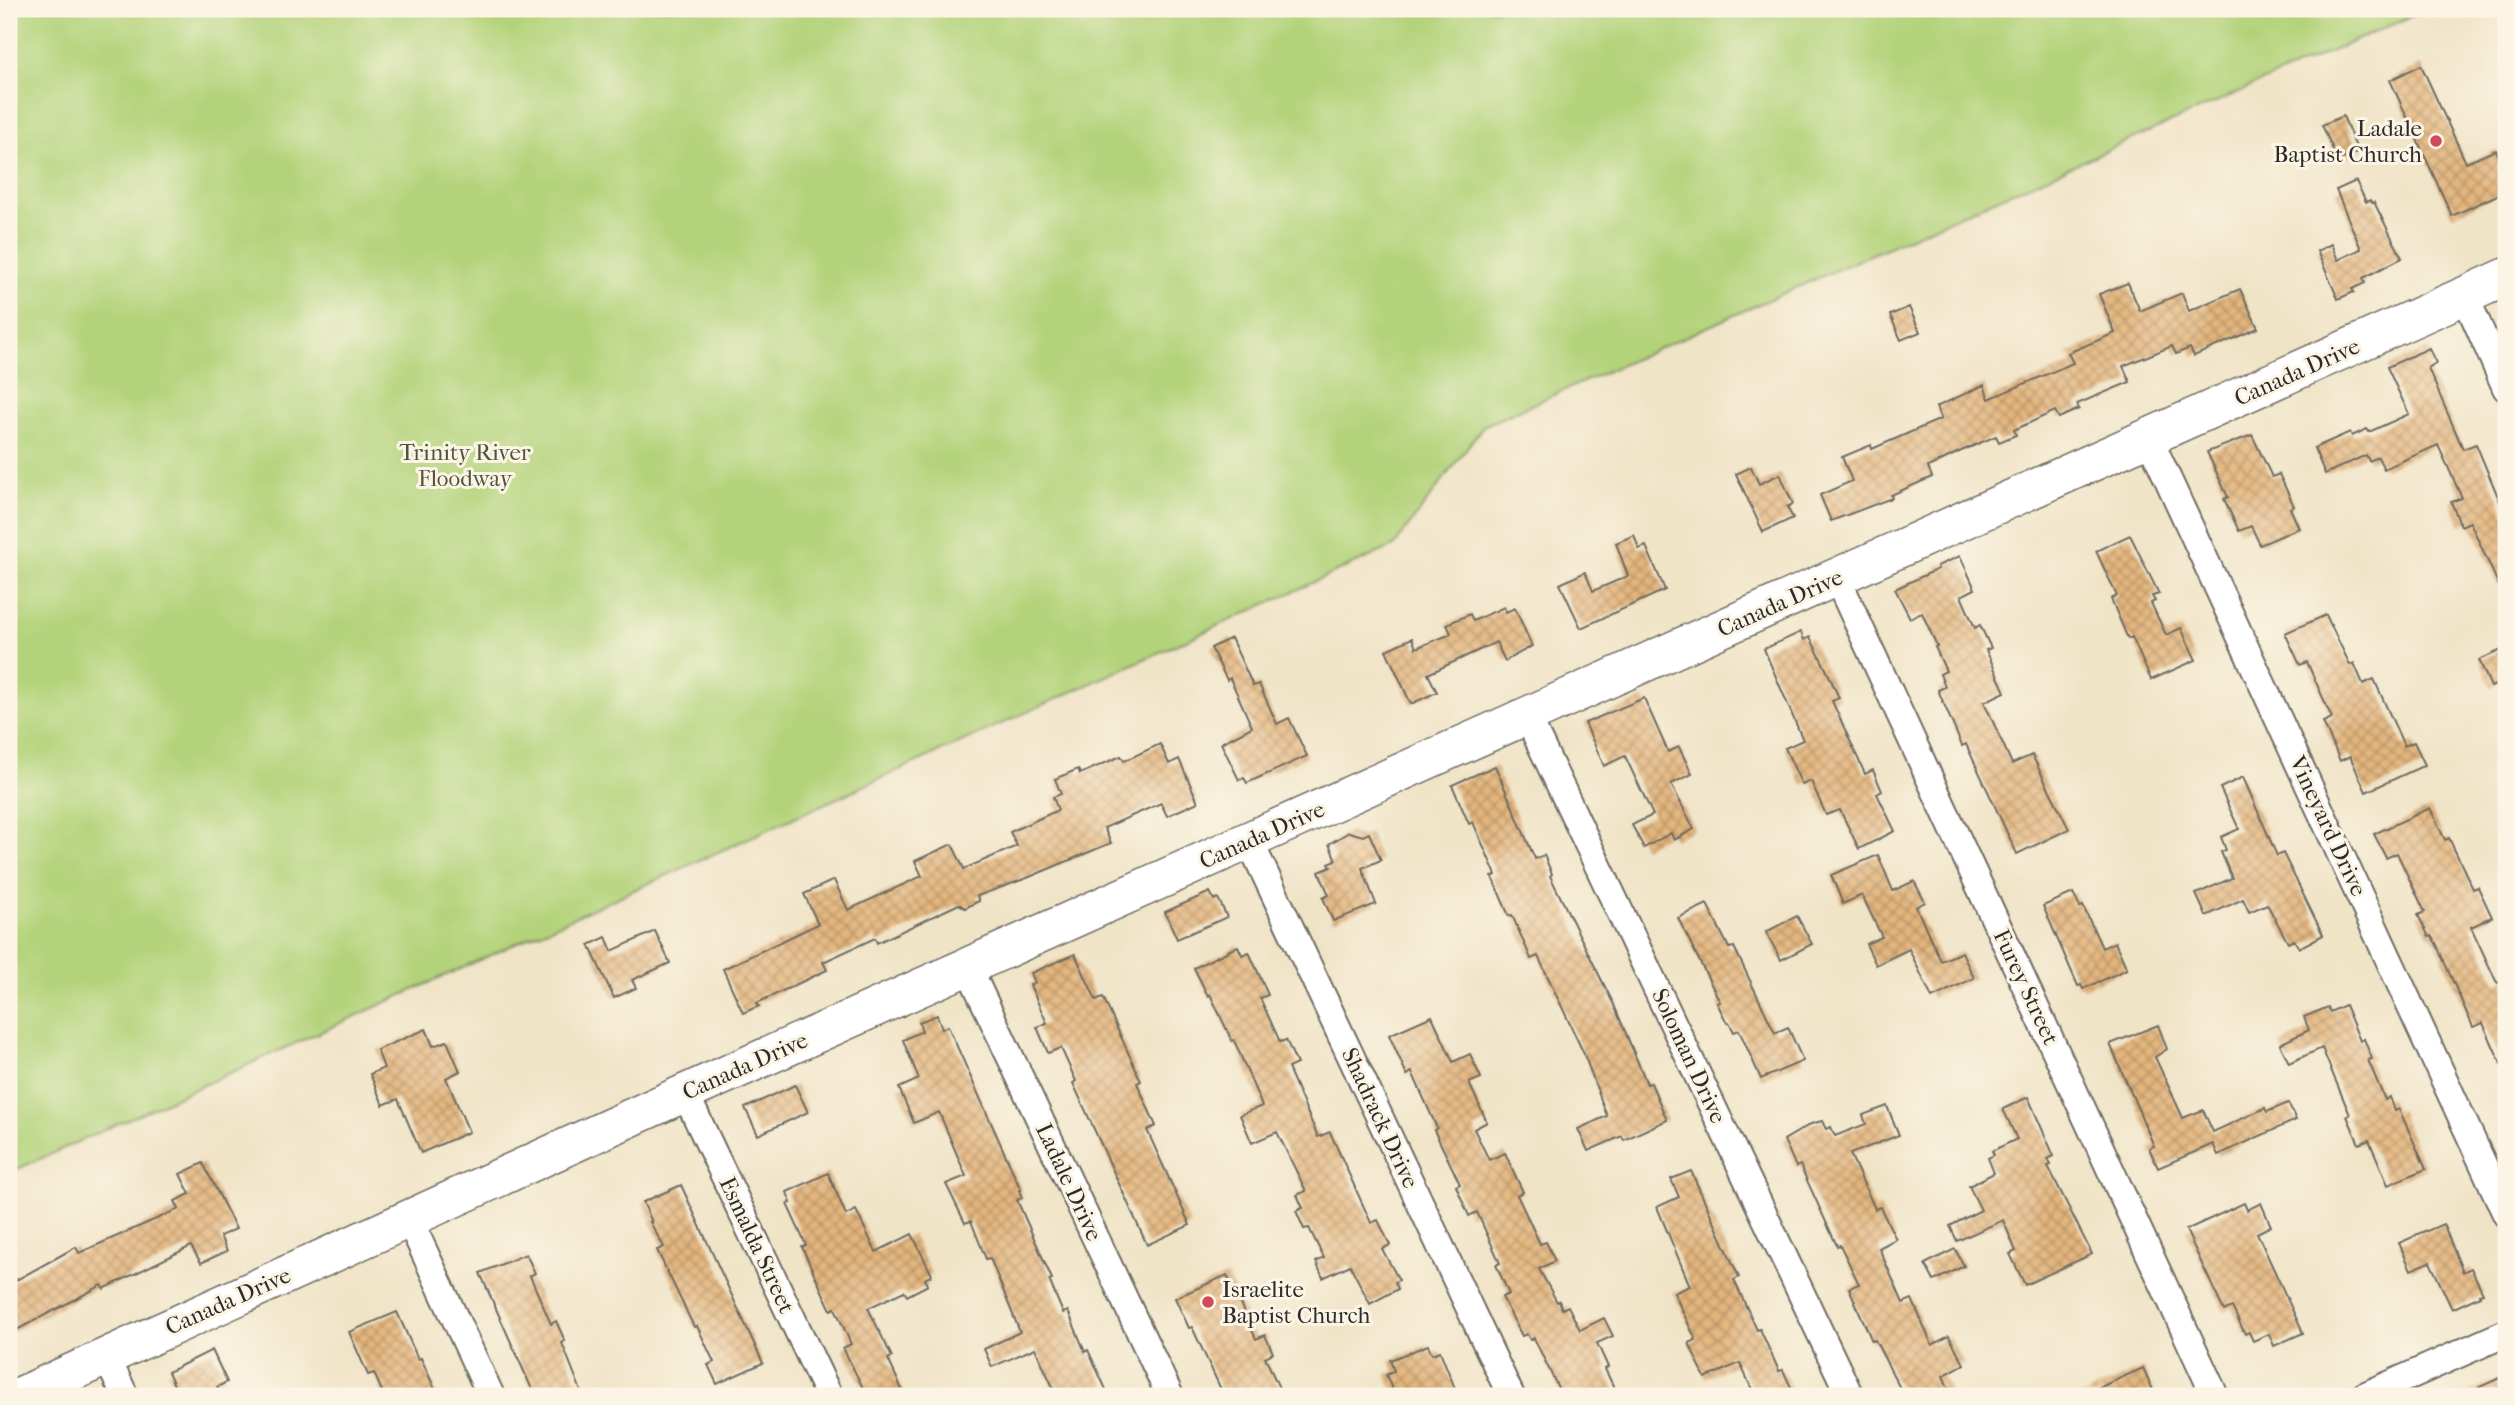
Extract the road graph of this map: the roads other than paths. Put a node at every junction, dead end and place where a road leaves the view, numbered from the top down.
1 (2506, 277) edge
2 (2465, 296) junction
3 (2506, 388) edge
4 (2149, 438) junction
5 (1837, 578) junction
6 (1527, 716) junction
7 (1249, 841) junction
8 (968, 967) junction
9 (685, 1093) junction
10 (2506, 1214) edge
11 (408, 1219) junction
12 (2506, 1333) edge
13 (106, 1356) junction
14 (20, 1396) edge
15 (124, 1396) edge
16 (491, 1396) edge
17 (829, 1396) edge
18 (1170, 1396) edge
19 (1511, 1396) edge
20 (1850, 1396) edge
21 (2215, 1396) edge
22 (2364, 1396) edge

1 - 2 street, Canada Drive
2 - 3 street
2 - 4 street, Canada Drive
4 - 5 street, Canada Drive
4 - 10 street, Vineyard Drive
5 - 6 street, Canada Drive
5 - 21 street, Furey Street
6 - 7 street, Canada Drive
6 - 20 street, Soloman Drive
7 - 8 street, Canada Drive
7 - 19 street, Shadrack Drive
8 - 9 street, Canada Drive
8 - 18 street, Ladale Drive
9 - 11 street, Canada Drive
9 - 17 street, Esmalda Street
11 - 13 street, Canada Drive
11 - 16 street
12 - 22 street
13 - 14 street, Canada Drive
13 - 15 street

